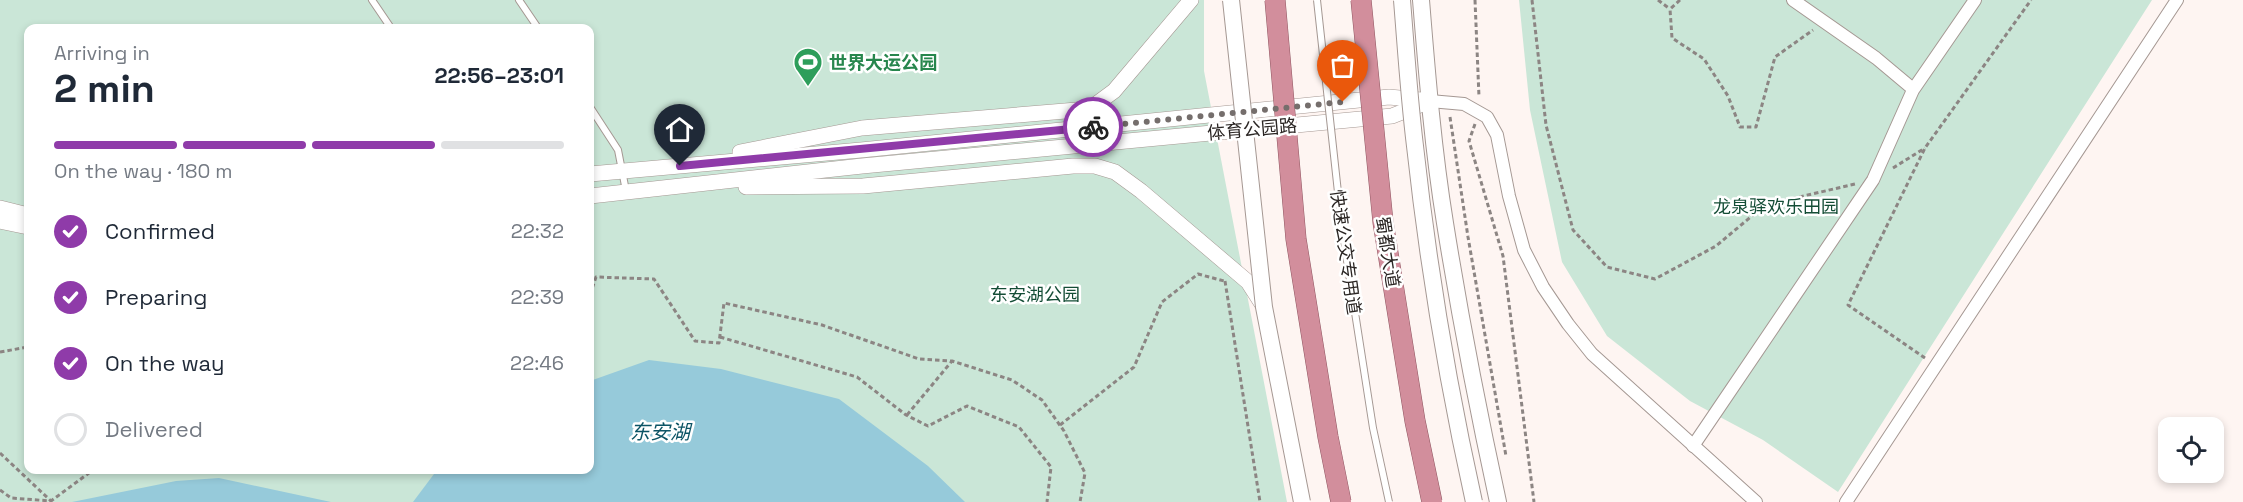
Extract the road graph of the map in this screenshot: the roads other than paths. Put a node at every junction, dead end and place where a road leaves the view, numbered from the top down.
1 (372, 0) edge
2 (519, 0) edge
3 (1191, 0) edge
4 (1231, 0) edge
5 (1275, 0) edge
6 (1317, 0) edge
7 (1360, 0) edge
8 (1402, 0) edge
9 (1421, 0) edge
10 (1793, 0) edge
11 (1975, 0) edge
12 (2177, 0) edge
13 (388, 24) edge
14 (535, 24) edge
15 (1913, 89) junction
16 (1430, 101) junction
17 (594, 113) edge
18 (657, 168) junction
19 (624, 172) junction
20 (594, 174) edge
21 (661, 187) junction
22 (626, 191) junction
23 (594, 195) edge
24 (0, 208) edge
25 (24, 213) edge
26 (0, 221) edge
27 (24, 226) edge
28 (1264, 307) junction
29 (1694, 446) junction
30 (1302, 502) edge
31 (1341, 502) edge
32 (1389, 502) edge
33 (1432, 502) edge
34 (1474, 502) edge
35 (1498, 502) edge
36 (1756, 502) edge
37 (1846, 502) edge

1 - 13 lane
2 - 14 lane
3 - 18 street
4 - 28 main road, bridge
5 - 31 highway, bridge
6 - 32 lane, 快速公交专用道, bridge
7 - 33 highway, 蜀都大道, bridge
8 - 34 main road, bridge
9 - 16 main road
10 - 15 street
11 - 15 street
12 - 37 street
15 - 29 street
16 - 18 street, 体育公园路
16 - 21 street, 体育公园路
16 - 29 street
16 - 35 main road
17 - 19 lane
18 - 19 street, 体育公园路
19 - 20 street, 体育公园路
19 - 22 lane
21 - 22 street, 体育公园路
21 - 28 street
22 - 23 street, 体育公园路
24 - 25 street
26 - 27 street
28 - 30 main road, bridge
29 - 36 street

